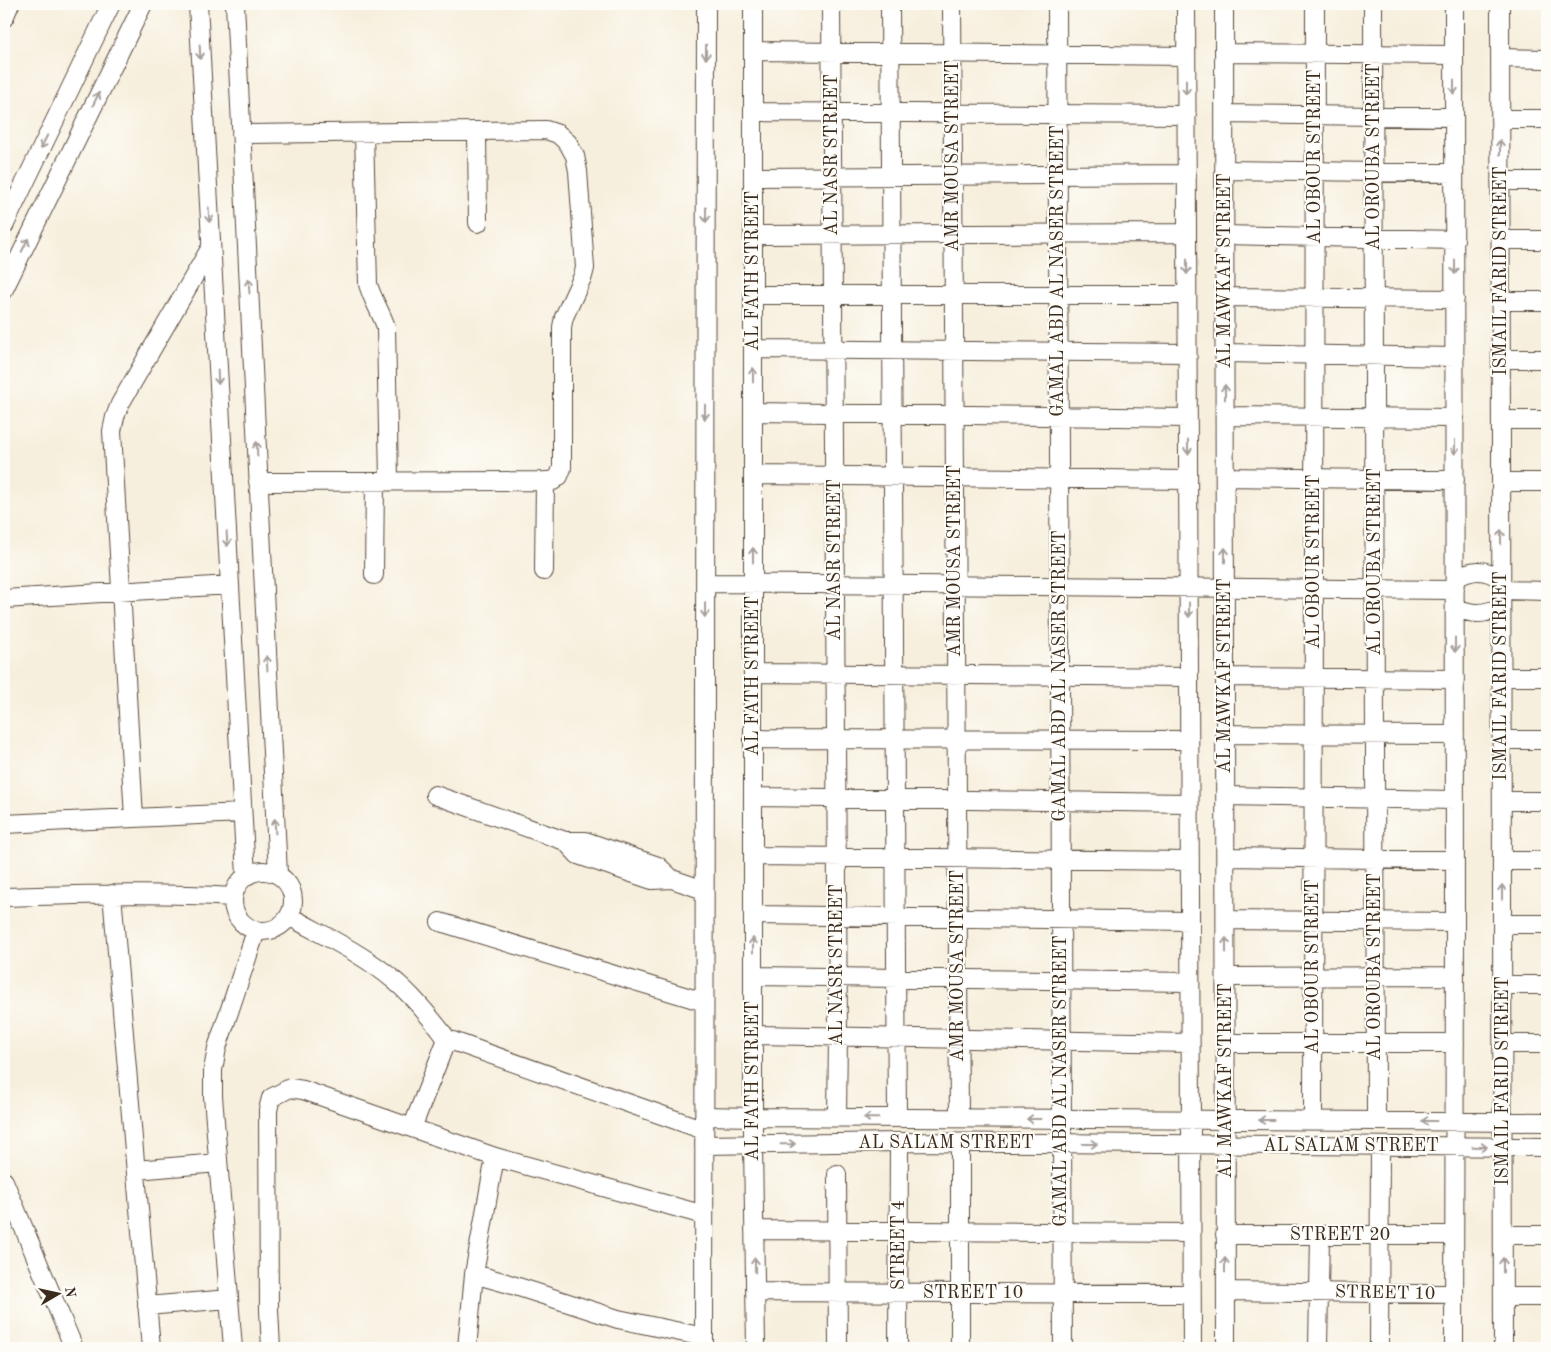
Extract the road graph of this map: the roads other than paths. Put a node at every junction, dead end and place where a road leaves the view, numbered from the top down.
1 (10, 4) edge
2 (111, 4) edge
3 (143, 4) edge
4 (198, 4) edge
5 (235, 4) edge
6 (706, 4) edge
7 (754, 4) edge
8 (831, 4) edge
9 (890, 4) edge
10 (952, 4) edge
11 (1056, 4) edge
12 (1186, 4) edge
13 (1224, 4) edge
14 (1315, 4) edge
15 (1374, 4) edge
16 (1454, 4) edge
17 (1500, 4) edge
18 (4, 18) edge
19 (753, 51) junction
20 (831, 52) junction
21 (890, 53) junction
22 (1224, 53) junction
23 (952, 54) junction
24 (1315, 54) junction
25 (1374, 54) junction
26 (1057, 55) junction
27 (1454, 55) junction
28 (1186, 56) junction
29 (1500, 58) junction
30 (1547, 59) edge
31 (753, 112) junction
32 (832, 112) junction
33 (891, 113) junction
34 (952, 113) junction
35 (1057, 114) junction
36 (1224, 114) junction
37 (1186, 115) junction
38 (1315, 115) junction
39 (1374, 116) junction
40 (1454, 117) junction
41 (1500, 119) junction
42 (1547, 119) edge
43 (477, 131) junction
44 (364, 133) junction
45 (241, 134) junction
46 (1224, 170) junction
47 (1315, 171) junction
48 (1374, 172) junction
49 (1454, 173) junction
50 (1187, 174) junction
51 (1057, 175) junction
52 (832, 176) junction
53 (891, 176) junction
54 (953, 176) junction
55 (753, 177) junction
56 (1547, 180) edge
57 (1500, 181) junction
58 (478, 223) dead end
59 (4, 226) edge
60 (1187, 233) junction
61 (1058, 234) junction
62 (832, 235) junction
63 (892, 235) junction
64 (953, 235) junction
65 (1224, 235) junction
66 (753, 236) junction
67 (1314, 237) junction
68 (1374, 238) junction
69 (1455, 240) junction
70 (1501, 240) junction
71 (1547, 240) edge
72 (211, 248) junction
73 (4, 289) edge
74 (753, 295) junction
75 (833, 295) junction
76 (892, 295) junction
77 (953, 295) junction
78 (1058, 295) junction
79 (1187, 295) junction
80 (1225, 297) junction
81 (1314, 298) junction
82 (1374, 299) junction
83 (1455, 299) junction
84 (1501, 301) junction
85 (1547, 301) edge
86 (753, 349) junction
87 (833, 349) junction
88 (892, 350) junction
89 (954, 350) junction
90 (1058, 352) junction
91 (1188, 353) junction
92 (1225, 353) junction
93 (1314, 355) junction
94 (1374, 356) junction
95 (1455, 357) junction
96 (1501, 359) junction
97 (1547, 359) edge
98 (753, 412) junction
99 (834, 413) junction
100 (893, 414) junction
101 (954, 414) junction
102 (1058, 416) junction
103 (1225, 416) junction
104 (1314, 417) junction
105 (1374, 417) junction
106 (1188, 418) junction
107 (1455, 418) junction
108 (1501, 420) junction
109 (1547, 420) edge
110 (754, 475) junction
111 (834, 476) junction
112 (893, 477) junction
113 (954, 477) junction
114 (1225, 477) junction
115 (1059, 479) junction
116 (1314, 479) junction
117 (1374, 479) junction
118 (1188, 480) junction
119 (1455, 480) junction
120 (382, 481) junction
121 (545, 481) junction
122 (258, 482) junction
123 (1501, 482) junction
124 (1547, 482) edge
125 (544, 570) dead end
126 (374, 575) dead end
127 (705, 583) junction
128 (753, 583) junction
129 (835, 584) junction
130 (230, 585) junction
131 (894, 585) junction
132 (955, 585) junction
133 (1059, 586) junction
134 (1188, 587) junction
135 (1226, 588) junction
136 (1314, 588) junction
137 (1375, 589) junction
138 (1455, 591) junction
139 (1547, 591) edge
140 (121, 592) junction
141 (1501, 592) junction
142 (4, 599) edge
143 (753, 673) junction
144 (836, 674) junction
145 (894, 675) junction
146 (956, 675) junction
147 (1060, 676) junction
148 (1189, 677) junction
149 (1225, 677) junction
150 (1502, 677) junction
151 (1547, 677) edge
152 (1314, 678) junction
153 (1375, 678) junction
154 (1455, 679) junction
155 (1226, 734) junction
156 (1375, 734) junction
157 (1314, 735) junction
158 (1455, 735) junction
159 (754, 738) junction
160 (836, 739) junction
161 (895, 739) junction
162 (956, 739) junction
163 (1060, 740) junction
164 (1189, 740) junction
165 (1502, 740) junction
166 (1547, 740) edge
167 (435, 796) dead end
168 (1226, 796) junction
169 (753, 797) junction
170 (836, 798) junction
171 (1314, 798) junction
172 (1375, 798) junction
173 (895, 799) junction
174 (957, 800) junction
175 (1455, 800) junction
176 (1502, 800) junction
177 (1060, 801) junction
178 (1547, 801) edge
179 (1190, 803) junction
180 (242, 812) junction
181 (134, 818) junction
182 (4, 824) edge
183 (754, 856) junction
184 (837, 857) junction
185 (1226, 857) junction
186 (896, 858) junction
187 (957, 858) junction
188 (1313, 858) junction
189 (1061, 859) junction
190 (1375, 859) junction
191 (1455, 860) junction
192 (1190, 861) junction
193 (1502, 861) junction
194 (1547, 861) edge
195 (278, 874) junction
196 (246, 876) junction
197 (704, 890) junction
198 (112, 894) junction
199 (4, 897) edge
200 (232, 897) junction
201 (753, 915) junction
202 (289, 916) junction
203 (837, 916) junction
204 (896, 917) junction
205 (957, 918) junction
206 (1061, 919) junction
207 (1226, 920) junction
208 (1190, 921) junction
209 (1314, 921) junction
210 (440, 922) dead end
211 (1375, 922) junction
212 (1455, 922) junction
213 (1502, 924) junction
214 (1547, 924) edge
215 (256, 931) junction
216 (754, 976) junction
217 (1375, 976) junction
218 (1455, 976) junction
219 (838, 977) junction
220 (1226, 977) junction
221 (1314, 977) junction
222 (896, 978) junction
223 (958, 978) junction
224 (1061, 980) junction
225 (1190, 982) junction
226 (1502, 985) junction
227 (1547, 985) edge
228 (704, 1002) junction
229 (753, 1035) junction
230 (838, 1037) junction
231 (447, 1038) junction
232 (897, 1038) junction
233 (958, 1039) junction
234 (1061, 1040) junction
235 (1190, 1043) junction
236 (1226, 1043) junction
237 (1313, 1043) junction
238 (1376, 1043) junction
239 (1455, 1043) junction
240 (1503, 1044) junction
241 (1547, 1044) edge
242 (753, 1117) junction
243 (837, 1117) junction
244 (897, 1118) junction
245 (959, 1118) junction
246 (1062, 1119) junction
247 (1191, 1119) junction
248 (1225, 1120) junction
249 (1313, 1120) junction
250 (1376, 1120) junction
251 (1455, 1121) junction
252 (1503, 1122) junction
253 (1547, 1122) edge
254 (412, 1128) junction
255 (704, 1130) junction
256 (899, 1142) junction
257 (960, 1143) junction
258 (1062, 1144) junction
259 (1190, 1144) junction
260 (753, 1145) junction
261 (1225, 1145) junction
262 (1380, 1146) junction
263 (1455, 1146) junction
264 (1503, 1147) junction
265 (1547, 1147) edge
266 (495, 1157) junction
267 (218, 1164) junction
268 (136, 1170) junction
269 (837, 1174) dead end
270 (4, 1181) edge
271 (704, 1215) junction
272 (754, 1230) junction
273 (837, 1230) junction
274 (899, 1231) junction
275 (960, 1231) junction
276 (1062, 1232) junction
277 (1191, 1233) junction
278 (1225, 1235) junction
279 (1320, 1235) junction
280 (1379, 1235) junction
281 (1454, 1235) junction
282 (1503, 1235) junction
283 (1547, 1235) edge
284 (474, 1274) junction
285 (1226, 1291) junction
286 (755, 1292) junction
287 (837, 1292) junction
288 (1319, 1292) junction
289 (898, 1293) junction
290 (960, 1293) junction
291 (1062, 1293) junction
292 (1379, 1293) junction
293 (1191, 1294) junction
294 (1454, 1294) junction
295 (1503, 1297) junction
296 (1547, 1297) edge
297 (229, 1299) junction
298 (147, 1306) junction
299 (704, 1342) edge
300 (74, 1348) edge
301 (151, 1348) edge
302 (233, 1348) edge
303 (271, 1348) edge
304 (467, 1348) edge
305 (756, 1348) edge
306 (838, 1348) edge
307 (898, 1348) edge
308 (960, 1348) edge
309 (1063, 1348) edge
310 (1192, 1348) edge
311 (1226, 1348) edge
312 (1318, 1348) edge
313 (1379, 1348) edge
314 (1454, 1348) edge
315 (1503, 1348) edge

1 - 18 street
2 -> 59 street
73 -> 3 street
4 -> 72 street
5 - 45 street
6 -> 127 street
7 - 19 street, AL FATH STREET
8 - 20 street, AL NASR STREET
9 - 21 street
10 - 23 street, AMR MOUSA STREET
11 - 26 street, GAMAL ABD AL NASER STREET
12 - 28 street, AL MAWKAF STREET
13 - 22 street, AL MAWKAF STREET
14 - 24 street, AL OBOUR STREET
15 - 25 street, AL OROUBA STREET
16 - 27 street
17 - 29 street, ISMAIL FARID STREET
19 - 20 street
19 - 31 street, AL FATH STREET
20 - 21 street
20 - 32 street, AL NASR STREET
21 - 23 street
21 - 33 street
22 - 24 street
22 - 36 street, AL MAWKAF STREET
23 - 26 street
23 - 34 street, AMR MOUSA STREET
24 - 25 street
24 - 38 street, AL OBOUR STREET
25 - 27 street
25 - 39 street, AL OROUBA STREET
26 - 28 street
26 - 35 street, GAMAL ABD AL NASER STREET
27 -> 40 street
28 -> 37 street, AL MAWKAF STREET
29 - 30 street
29 - 41 street, ISMAIL FARID STREET
31 - 32 street
31 - 55 street, AL FATH STREET
32 - 33 street
32 - 52 street, AL NASR STREET
33 - 34 street
33 - 53 street
34 - 35 street
34 - 54 street, AMR MOUSA STREET
35 - 37 street
35 - 51 street, GAMAL ABD AL NASER STREET
36 - 38 street
36 - 46 street, AL MAWKAF STREET
37 - 50 street, AL MAWKAF STREET
38 - 39 street
38 - 47 street, AL OBOUR STREET
39 - 40 street
39 - 48 street, AL OROUBA STREET
40 - 49 street
41 - 42 street
57 -> 41 street, ISMAIL FARID STREET
43 - 44 street
43 - 58 street
43 - 121 street
44 - 45 street
44 - 120 street
122 -> 45 street
46 - 47 street
46 - 65 street, AL MAWKAF STREET
47 - 48 street
47 - 67 street, AL OBOUR STREET
48 - 49 street
48 - 68 street, AL OROUBA STREET
49 - 69 street
50 - 51 street
50 - 60 street, AL MAWKAF STREET
51 - 54 street
51 - 61 street, GAMAL ABD AL NASER STREET
52 - 53 street
52 - 55 street
52 - 62 street, AL NASR STREET
53 - 54 street
53 - 63 street
54 - 64 street, AMR MOUSA STREET
55 - 66 street, AL FATH STREET
56 - 57 street
57 - 70 street, ISMAIL FARID STREET
60 - 61 street
60 -> 79 street, AL MAWKAF STREET
61 - 64 street
61 - 78 street, GAMAL ABD AL NASER STREET
62 - 63 street
62 - 66 street
62 - 75 street, AL NASR STREET
63 - 64 street
63 - 76 street
64 - 77 street, AMR MOUSA STREET
65 - 67 street
65 - 80 street, AL MAWKAF STREET
66 - 74 street, AL FATH STREET
67 - 68 street
67 - 81 street, AL OBOUR STREET
68 - 69 street
68 - 82 street, AL OROUBA STREET
69 -> 83 street
70 - 71 street
70 - 84 street, ISMAIL FARID STREET
72 -> 130 street
72 - 140 street
74 - 75 street
74 - 86 street, AL FATH STREET
75 - 76 street
75 - 87 street, AL NASR STREET
76 - 77 street
76 - 88 street
77 - 78 street
77 - 89 street, AMR MOUSA STREET
78 - 79 street
78 - 90 street, GAMAL ABD AL NASER STREET
79 - 91 street, AL MAWKAF STREET
80 - 81 street
80 - 92 street, AL MAWKAF STREET
81 - 82 street
81 - 93 street, AL OBOUR STREET
82 - 83 street
82 - 94 street, AL OROUBA STREET
83 - 95 street
84 - 85 street
84 - 96 street, ISMAIL FARID STREET
86 - 87 street
98 -> 86 street, AL FATH STREET
87 - 88 street
87 - 99 street, AL NASR STREET
88 - 89 street
88 - 100 street
89 - 90 street
89 - 101 street, AMR MOUSA STREET
90 - 91 street
90 - 102 street, GAMAL ABD AL NASER STREET
91 - 106 street, AL MAWKAF STREET
92 - 93 street
103 -> 92 street, AL MAWKAF STREET
93 - 94 street
93 - 104 street, AL OBOUR STREET
94 - 95 street
94 - 105 street, AL OROUBA STREET
95 - 107 street
96 - 97 street
96 - 108 street, ISMAIL FARID STREET
98 - 99 street
98 - 110 street, AL FATH STREET
99 - 100 street
99 - 111 street, AL NASR STREET
100 - 101 street
100 - 112 street
101 - 102 street
101 - 113 street, AMR MOUSA STREET
102 - 106 street
102 - 115 street, GAMAL ABD AL NASER STREET
103 - 104 street
103 - 114 street, AL MAWKAF STREET
104 - 105 street
104 - 116 street, AL OBOUR STREET
105 - 107 street
105 - 117 street, AL OROUBA STREET
106 -> 118 street, AL MAWKAF STREET
107 -> 119 street
108 - 109 street
108 - 123 street, ISMAIL FARID STREET
110 - 111 street
128 -> 110 street, AL FATH STREET
111 - 112 street
111 - 129 street, AL NASR STREET
112 - 113 street
112 - 131 street
113 - 115 street
113 - 132 street, AMR MOUSA STREET
114 - 116 street
135 -> 114 street, AL MAWKAF STREET
115 - 118 street
115 - 133 street, GAMAL ABD AL NASER STREET
116 - 117 street
116 - 136 street, AL OBOUR STREET
117 - 119 street
117 - 137 street, AL OROUBA STREET
118 - 134 street, AL MAWKAF STREET
119 - 138 street
120 - 121 street
120 - 122 street
120 - 126 street
121 - 125 street
195 -> 122 street
123 - 124 street
141 -> 123 street, ISMAIL FARID STREET
127 - 128 street
127 -> 197 street
128 - 129 street
128 - 143 street, AL FATH STREET
129 - 131 street
129 - 144 street, AL NASR STREET
130 - 140 street
130 - 180 street
131 - 132 street
131 - 145 street
132 - 133 street
132 - 146 street, AMR MOUSA STREET
133 - 134 street
133 - 147 street, GAMAL ABD AL NASER STREET
134 - 135 street
134 -> 148 street, AL MAWKAF STREET
135 - 136 street
135 - 149 street, AL MAWKAF STREET
136 - 137 street
136 - 152 street, AL OBOUR STREET
137 - 138 street
137 - 153 street, AL OROUBA STREET
138 - 141 street
138 - 141 street
138 -> 154 street
139 - 141 street
140 - 142 street
140 - 181 street
141 - 150 street, ISMAIL FARID STREET
143 - 144 street
143 - 159 street, AL FATH STREET
144 - 145 street
144 - 160 street, AL NASR STREET
145 - 146 street
145 - 161 street
146 - 147 street
146 - 162 street, AMR MOUSA STREET
147 - 148 street
147 - 163 street, GAMAL ABD AL NASER STREET
148 - 164 street, AL MAWKAF STREET
149 - 152 street
149 - 155 street, AL MAWKAF STREET
150 - 151 street
150 - 165 street, ISMAIL FARID STREET
152 - 153 street
152 - 157 street, AL OBOUR STREET
153 - 154 street
153 - 156 street, AL OROUBA STREET
154 - 158 street
155 - 157 street
155 - 168 street, AL MAWKAF STREET
156 - 157 street
156 - 158 street
156 - 172 street, AL OROUBA STREET
157 - 171 street, AL OBOUR STREET
158 - 175 street
159 - 160 street
159 - 169 street, AL FATH STREET
160 - 161 street
160 - 170 street, AL NASR STREET
161 - 162 street
161 - 173 street
162 - 163 street
162 - 174 street, AMR MOUSA STREET
163 - 164 street
163 - 177 street, GAMAL ABD AL NASER STREET
164 - 179 street, AL MAWKAF STREET
165 - 166 street
165 - 176 street, ISMAIL FARID STREET
167 - 197 street
168 - 171 street
168 - 185 street, AL MAWKAF STREET
169 - 170 street
169 - 183 street, AL FATH STREET
170 - 173 street
170 - 184 street, AL NASR STREET
171 - 172 street
171 - 188 street, AL OBOUR STREET
172 - 175 street
172 - 190 street, AL OROUBA STREET
173 - 174 street
173 - 186 street
174 - 177 street
174 - 187 street, AMR MOUSA STREET
175 - 191 street
176 - 178 street
176 - 193 street, ISMAIL FARID STREET
177 - 179 street
177 - 189 street, GAMAL ABD AL NASER STREET
179 - 192 street, AL MAWKAF STREET
180 - 181 street
180 - 196 street
181 - 182 street
183 - 184 street
183 - 201 street, AL FATH STREET
184 - 186 street
184 - 203 street, AL NASR STREET
185 - 188 street
185 - 207 street, AL MAWKAF STREET
186 - 187 street
186 - 204 street
187 - 189 street
187 - 205 street, AMR MOUSA STREET
188 - 190 street
188 - 209 street, AL OBOUR STREET
189 - 192 street
189 - 206 street, GAMAL ABD AL NASER STREET
190 - 191 street
190 - 211 street, AL OROUBA STREET
191 - 212 street
192 - 208 street, AL MAWKAF STREET
193 - 194 street
213 -> 193 street, ISMAIL FARID STREET
195 - 196 street
195 - 202 street
196 - 200 street
197 - 228 street
198 - 199 street
198 - 200 street
198 - 268 street
200 - 215 street
201 - 203 street
216 -> 201 street, AL FATH STREET
202 - 215 street
202 - 231 street
203 - 204 street
203 - 219 street, AL NASR STREET
204 - 205 street
204 - 222 street
205 - 206 street
205 - 223 street, AMR MOUSA STREET
206 - 208 street
206 - 224 street, GAMAL ABD AL NASER STREET
207 - 209 street
220 -> 207 street, AL MAWKAF STREET
208 - 225 street, AL MAWKAF STREET
209 - 211 street
209 - 221 street, AL OBOUR STREET
210 - 228 street
211 - 212 street
211 - 217 street, AL OROUBA STREET
212 - 218 street
213 - 214 street
213 - 226 street, ISMAIL FARID STREET
215 - 267 street
216 - 219 street
216 - 229 street, AL FATH STREET
217 - 218 street
217 - 221 street
217 - 238 street, AL OROUBA STREET
218 - 239 street
219 - 222 street
219 - 230 street, AL NASR STREET
220 - 221 street
220 - 236 street, AL MAWKAF STREET
221 - 237 street, AL OBOUR STREET
222 - 223 street
222 - 232 street
223 - 224 street
223 - 233 street, AMR MOUSA STREET
224 - 225 street
224 - 234 street, GAMAL ABD AL NASER STREET
225 - 235 street, AL MAWKAF STREET
226 - 227 street
226 - 240 street, ISMAIL FARID STREET
228 - 255 street
229 - 230 street
229 - 242 street, AL FATH STREET
230 - 232 street
230 - 243 street, AL NASR STREET
231 - 254 street
231 - 255 street
232 - 233 street
232 - 244 street
233 - 234 street
233 - 245 street, AMR MOUSA STREET
234 - 235 street
234 - 246 street, GAMAL ABD AL NASER STREET
235 - 247 street, AL MAWKAF STREET
236 - 237 street
236 - 248 street, AL MAWKAF STREET
237 - 238 street
237 - 249 street, AL OBOUR STREET
238 - 239 street
238 - 250 street, AL OROUBA STREET
239 - 251 street
240 - 241 street
240 - 252 street, ISMAIL FARID STREET
242 - 243 street, AL SALAM STREET
242 - 255 street, AL SALAM STREET
242 - 260 street, AL FATH STREET
244 -> 243 street, AL SALAM STREET
244 - 245 street, AL SALAM STREET
246 -> 245 street, AL SALAM STREET
246 - 247 street, AL SALAM STREET
246 - 258 street, GAMAL ABD AL NASER STREET
247 - 248 street, AL SALAM STREET
247 - 259 street, AL MAWKAF STREET
249 -> 248 street, AL SALAM STREET
248 - 261 street, AL MAWKAF STREET
249 - 250 street, AL SALAM STREET
251 -> 250 street, AL SALAM STREET
251 - 252 street, AL SALAM STREET
251 - 263 street
252 - 253 street, AL SALAM STREET
252 - 264 street, ISMAIL FARID STREET
254 - 266 street
254 - 303 street
255 - 260 street, AL SALAM STREET
255 - 271 street
256 - 257 street, AL SALAM STREET
260 -> 256 street, AL SALAM STREET
256 - 274 street, STREET 4
257 - 258 street, AL SALAM STREET
257 - 275 street
258 -> 259 street, AL SALAM STREET
258 - 276 street, GAMAL ABD AL NASER STREET
259 - 261 street, AL SALAM STREET
259 - 277 street, AL MAWKAF STREET
260 - 272 street, AL FATH STREET
261 - 262 street, AL SALAM STREET
261 - 278 street, AL MAWKAF STREET
262 - 263 street, AL SALAM STREET
262 - 280 street
263 -> 264 street, AL SALAM STREET
263 - 281 street
264 - 265 street, AL SALAM STREET
264 - 282 street, ISMAIL FARID STREET
266 - 271 street
266 - 284 street
267 - 268 street
267 - 297 street
268 - 298 street
269 - 273 street
270 - 300 street
271 - 299 street
272 - 273 street
286 -> 272 street, AL FATH STREET
273 - 274 street
273 - 287 street
274 - 275 street
274 - 289 street, STREET 4
275 - 276 street
275 - 290 street
276 - 277 street
276 - 291 street, GAMAL ABD AL NASER STREET
277 - 293 street, AL MAWKAF STREET
278 - 279 street, STREET 20
285 -> 278 street, AL MAWKAF STREET
279 - 280 street, STREET 20
279 - 288 street
280 - 281 street, STREET 20
280 - 292 street
281 - 294 street
282 - 283 street
295 -> 282 street, ISMAIL FARID STREET
284 - 299 street
284 - 304 street
285 - 288 street, STREET 10
285 - 311 street, AL MAWKAF STREET
286 - 287 street, STREET 10
286 - 305 street, AL FATH STREET
287 - 289 street, STREET 10
287 - 306 street
288 - 292 street, STREET 10
288 - 312 street
289 - 290 street, STREET 10
289 - 307 street, STREET 4
290 - 291 street, STREET 10
290 - 308 street
291 - 293 street, STREET 10
291 - 309 street, GAMAL ABD AL NASER STREET
292 - 294 street, STREET 10
292 - 313 street
293 - 310 street, AL MAWKAF STREET
294 - 314 street
295 - 296 street
295 - 315 street, ISMAIL FARID STREET
297 - 298 street
297 - 302 street
298 - 301 street

